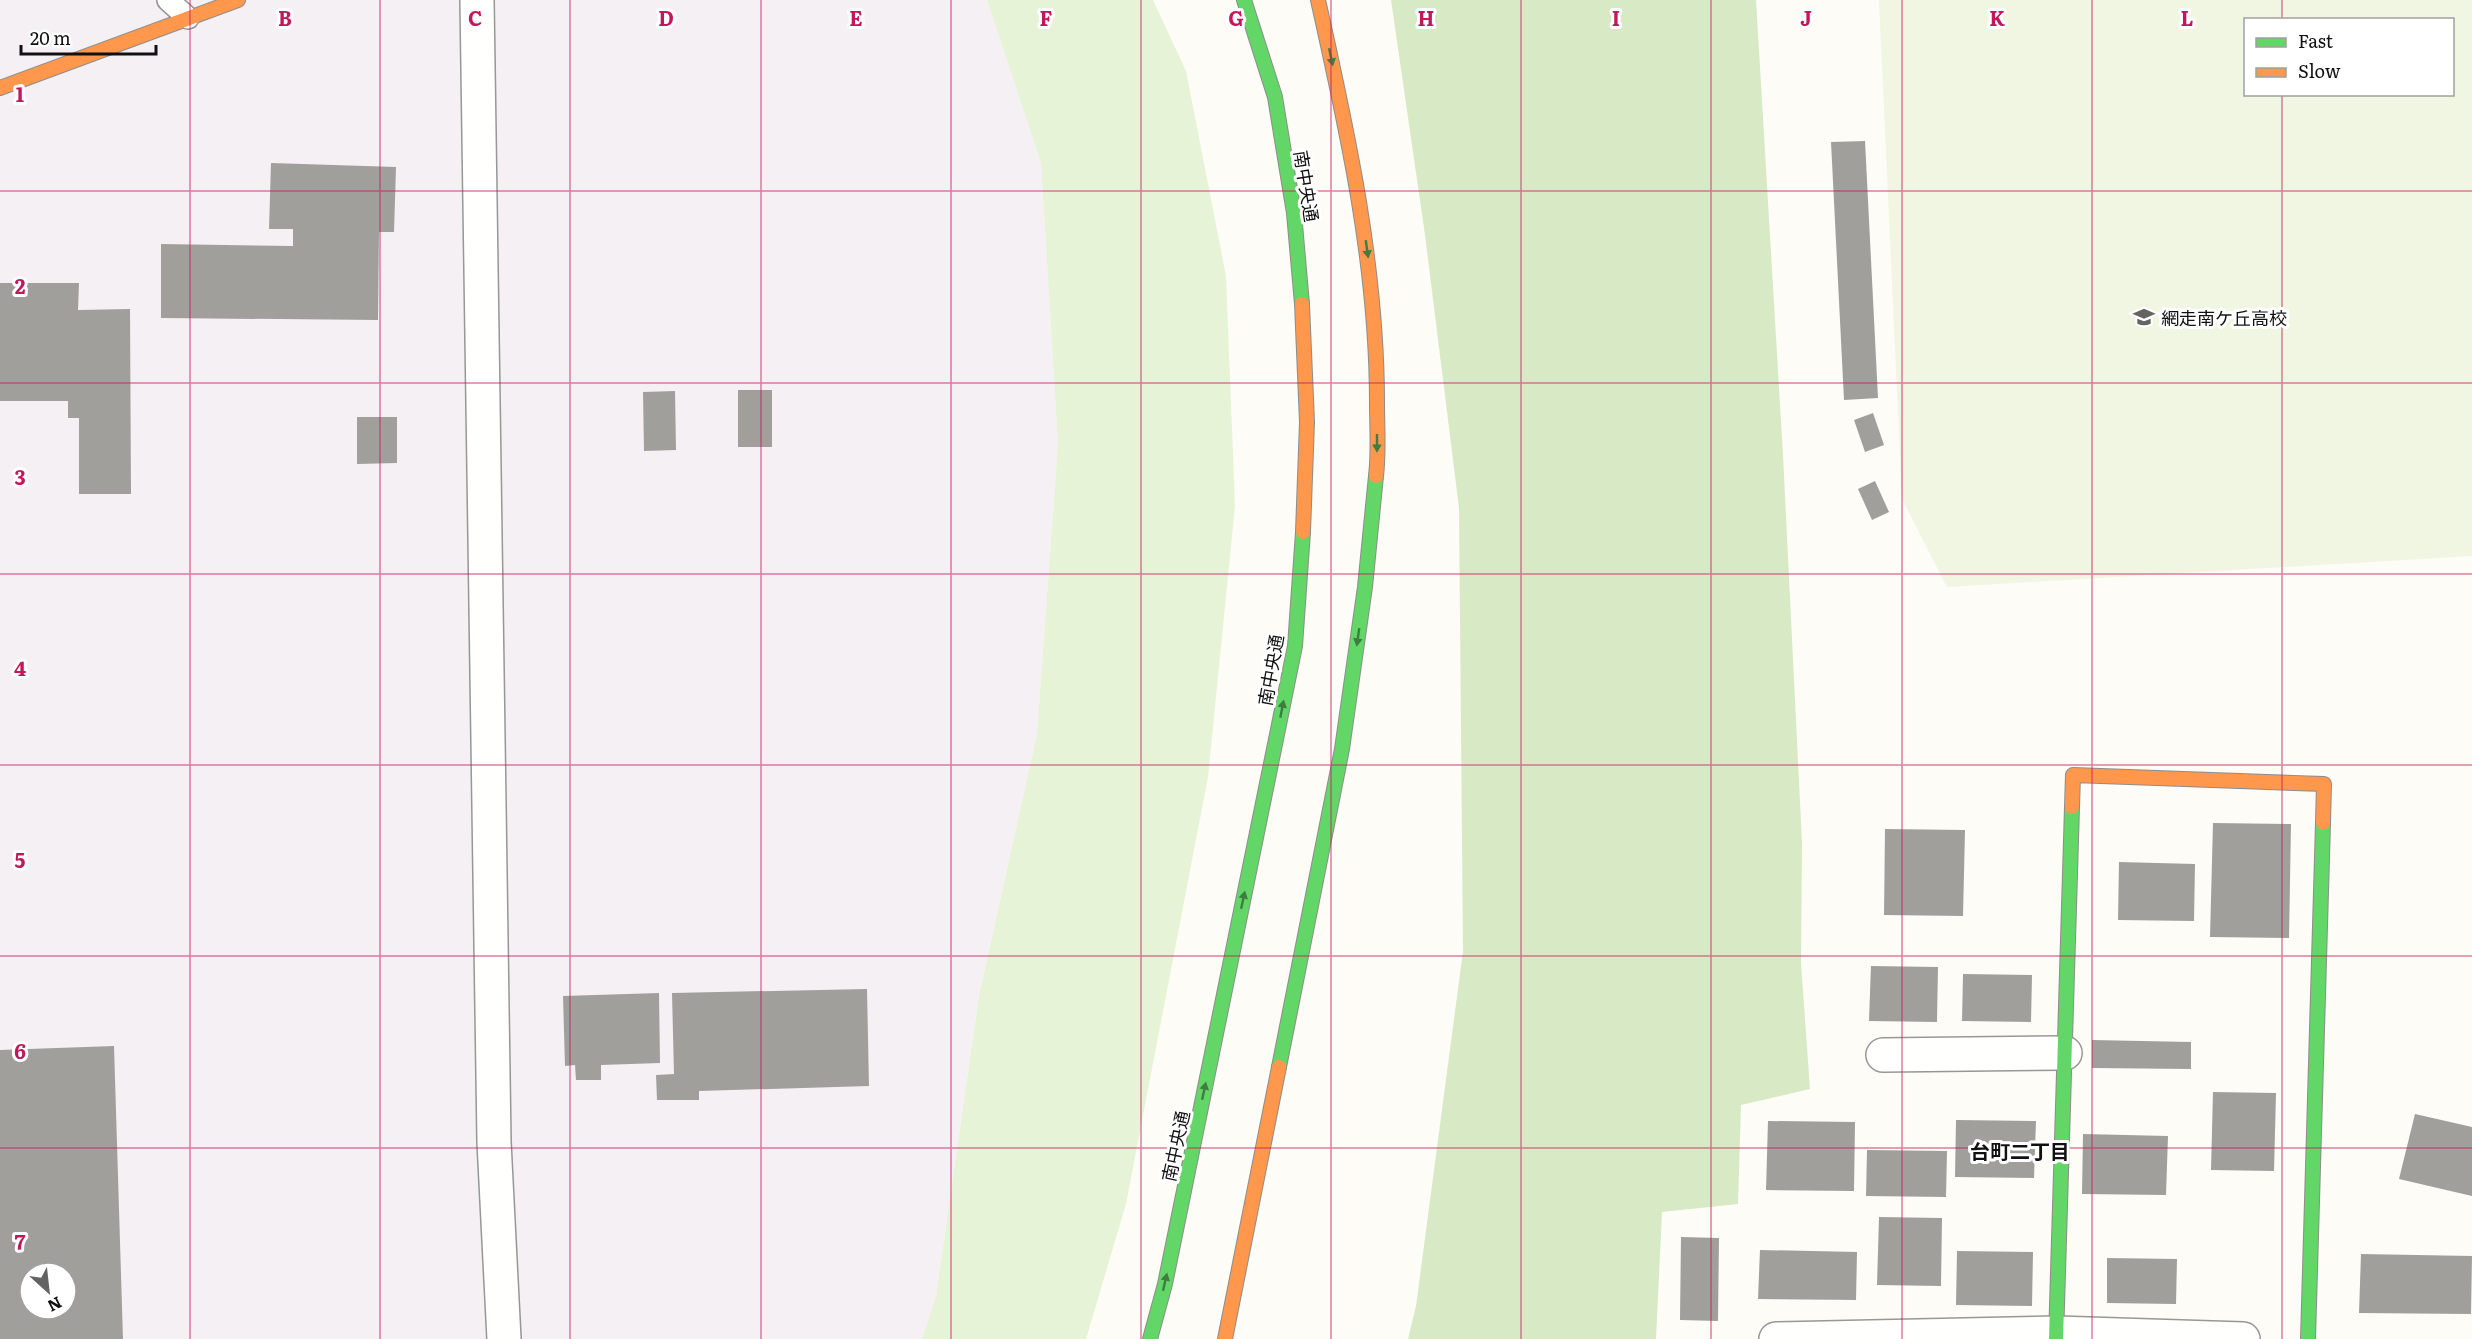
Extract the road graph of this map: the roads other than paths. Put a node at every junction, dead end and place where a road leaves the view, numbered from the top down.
1 (168, 0) edge
2 (238, 0) edge
3 (477, 0) edge
4 (1244, 0) edge
5 (1318, 0) edge
6 (188, 18) junction
7 (0, 88) edge
8 (2065, 1053) junction
9 (1883, 1055) dead end
10 (2057, 1336) edge
11 (504, 1339) edge
12 (1150, 1339) edge
13 (1226, 1339) edge
14 (1776, 1339) edge
15 (2243, 1339) edge
16 (2308, 1339) edge

1 - 6 lane
2 - 6 main road
3 - 11 street
12 -> 4 main road, 南中央通
5 -> 13 main road
6 - 7 main road
8 - 9 street
8 - 10 main road
8 - 16 main road
10 - 14 street
10 - 15 street

